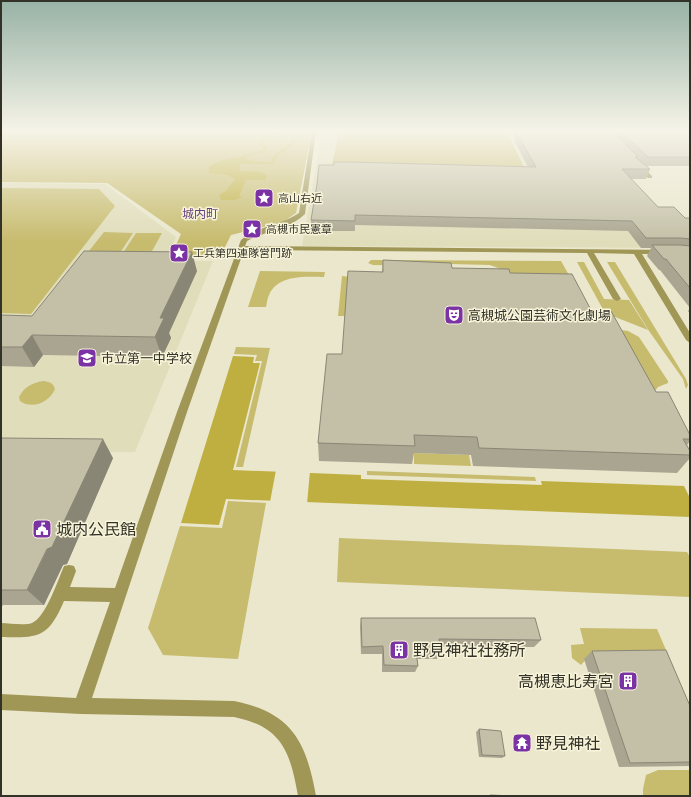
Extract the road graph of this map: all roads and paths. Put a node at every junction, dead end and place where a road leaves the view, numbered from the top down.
1 (309, 168) edge
2 (641, 168) edge
3 (650, 177) dead end
4 (241, 248) junction
5 (589, 251) junction
6 (637, 252) junction
7 (690, 254) edge
8 (617, 299) dead end
9 (690, 340) edge
10 (69, 571) dead end
11 (59, 594) junction
12 (119, 595) junction
13 (1, 630) edge
14 (1, 702) edge
15 (81, 706) junction
16 (307, 796) edge

1 - 4 street
2 - 3 street
4 - 5 street
4 - 12 street
5 - 6 street
5 - 8 street
6 - 7 street
6 - 9 street
10 - 11 street
11 - 12 street
11 - 13 street
12 - 15 street
14 - 15 street
15 - 16 street

